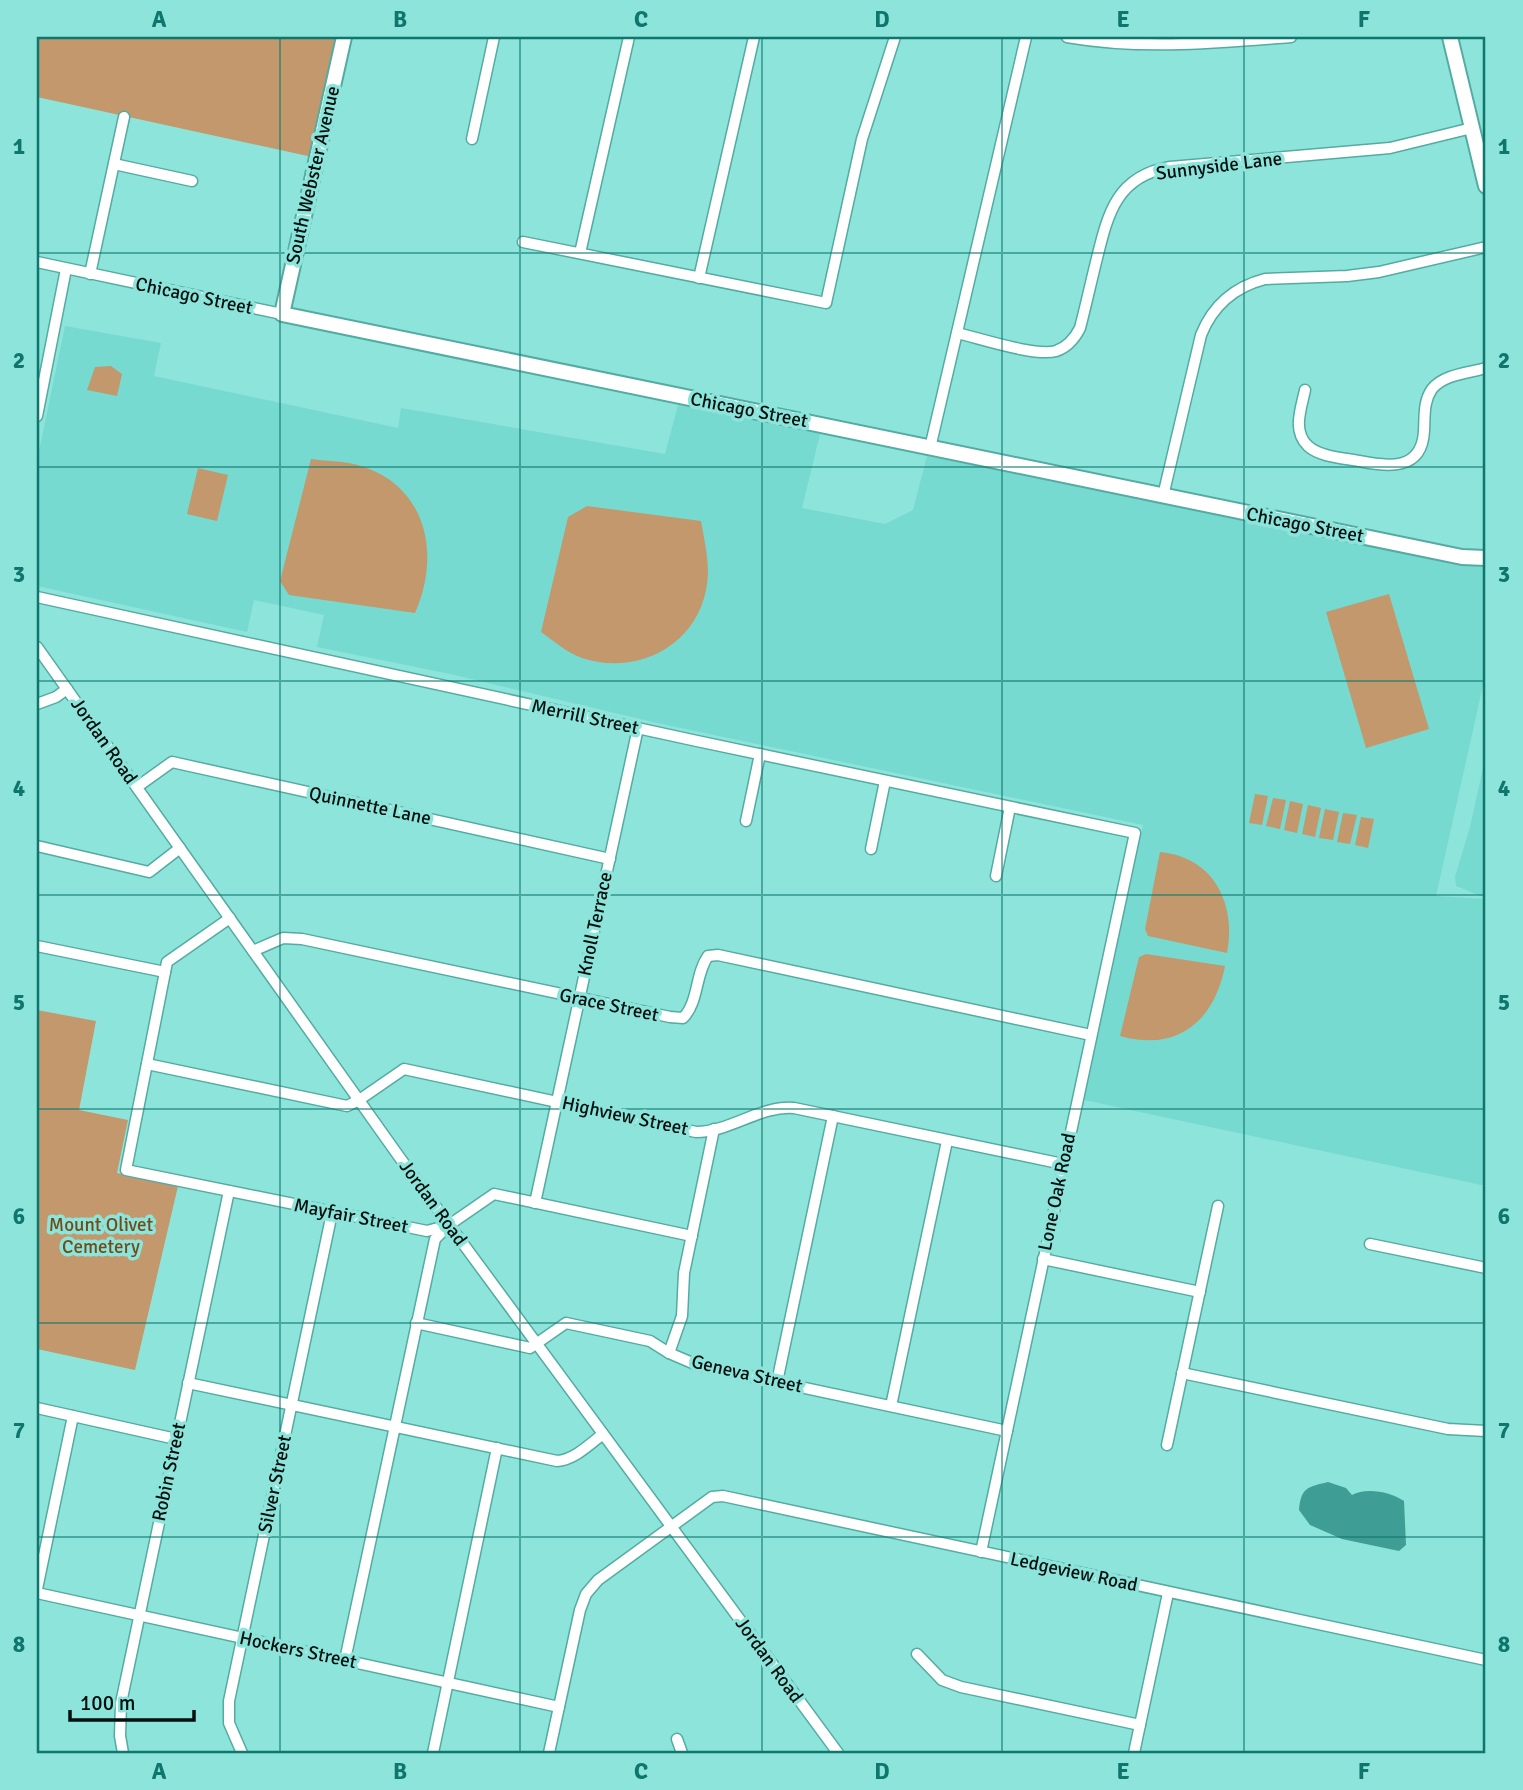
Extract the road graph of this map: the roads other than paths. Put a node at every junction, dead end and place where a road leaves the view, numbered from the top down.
1 (344, 37) edge
2 (494, 37) edge
3 (629, 37) edge
4 (754, 37) edge
5 (895, 37) edge
6 (1026, 37) edge
7 (1067, 37) edge
8 (1291, 37) edge
9 (1450, 37) edge
10 (1147, 41) edge
11 (124, 117) dead end
12 (1472, 128) junction
13 (472, 139) dead end
14 (114, 164) junction
15 (192, 181) dead end
16 (1486, 186) edge
17 (523, 242) dead end
18 (1486, 247) edge
19 (580, 253) junction
20 (37, 262) edge
21 (66, 269) junction
22 (90, 274) junction
23 (699, 278) junction
24 (282, 314) junction
25 (957, 333) junction
26 (1486, 368) edge
27 (1305, 390) dead end
28 (37, 416) edge
29 (930, 448) junction
30 (1163, 496) junction
31 (1462, 556) junction
32 (1486, 558) edge
33 (1486, 565) edge
34 (38, 599) edge
35 (37, 647) edge
36 (67, 689) junction
37 (37, 704) edge
38 (638, 728) junction
39 (760, 754) junction
40 (885, 781) junction
41 (137, 788) junction
42 (1010, 807) junction
43 (746, 821) dead end
44 (1135, 833) joint
45 (37, 846) edge
46 (180, 848) junction
47 (871, 849) dead end
48 (610, 859) junction
49 (996, 876) dead end
50 (230, 918) junction
51 (37, 946) edge
52 (253, 951) junction
53 (165, 972) junction
54 (579, 999) junction
55 (1091, 1035) junction
56 (147, 1064) junction
57 (359, 1100) junction
58 (557, 1102) junction
59 (833, 1116) junction
60 (714, 1129) junction
61 (947, 1141) junction
62 (1063, 1164) junction
63 (229, 1191) junction
64 (535, 1203) junction
65 (1218, 1206) dead end
66 (332, 1213) junction
67 (449, 1225) junction
68 (692, 1237) junction
69 (1370, 1244) dead end
70 (1043, 1259) junction
71 (1486, 1268) edge
72 (1200, 1292) junction
73 (416, 1324) junction
74 (537, 1344) junction
75 (669, 1353) junction
76 (1182, 1373) junction
77 (777, 1382) junction
78 (188, 1383) junction
79 (291, 1405) junction
80 (891, 1406) junction
81 (37, 1408) edge
82 (73, 1416) junction
83 (394, 1426) junction
84 (1007, 1431) junction
85 (1486, 1431) edge
86 (603, 1434) junction
87 (176, 1439) junction
88 (1167, 1445) dead end
89 (497, 1448) junction
90 (671, 1526) junction
91 (981, 1552) junction
92 (37, 1591) edge
93 (1168, 1593) junction
94 (139, 1615) junction
95 (242, 1638) junction
96 (917, 1654) dead end
97 (345, 1660) junction
98 (1486, 1660) edge
99 (448, 1682) junction
100 (559, 1707) junction
101 (1140, 1726) junction
102 (677, 1739) dead end
103 (123, 1753) edge
104 (242, 1753) edge
105 (433, 1753) edge
106 (549, 1753) edge
107 (682, 1753) edge
108 (838, 1753) edge
109 (1134, 1753) edge

1 - 24 street, South Webster Avenue
2 - 13 street
3 - 19 street
4 - 23 street
5 - 23 street
6 - 25 street
7 - 10 street
8 - 10 street
9 - 12 street
11 - 14 street
12 - 16 street
12 - 25 street, Sunnyside Lane
14 - 15 street
14 - 22 street
17 - 19 street
18 - 30 street
19 - 23 street
20 - 21 street, Chicago Street
21 - 22 street, Chicago Street
21 - 28 street
22 - 24 street, Chicago Street
24 - 29 street, Chicago Street
25 - 29 street
26 - 27 street
29 - 30 street, Chicago Street
30 - 31 street, Chicago Street
31 - 32 street, Chicago Street
31 - 33 street, Chicago Street
34 - 38 street, Merrill Street
35 - 36 street, Jordan Road
36 - 37 street
36 - 41 street, Jordan Road
38 - 39 street, Merrill Street
38 - 48 street, Knoll Terrace
39 - 40 street, Merrill Street
39 - 43 street
40 - 42 street, Merrill Street
40 - 47 street
41 - 46 street, Jordan Road
41 - 48 street, Quinnette Lane
42 - 44 street, Merrill Street
42 - 49 street
44 - 55 street, Lone Oak Road
45 - 46 street
46 - 50 street, Jordan Road
48 - 54 street, Knoll Terrace
50 - 52 street, Jordan Road
50 - 53 street
51 - 53 street
52 - 54 street, Grace Street
52 - 57 street, Jordan Road
53 - 56 street
54 - 55 street, Grace Street
54 - 58 street, Knoll Terrace
55 - 62 street, Lone Oak Road
56 - 57 street
56 - 63 street, Mayfair Street
57 - 58 street, Highview Street
57 - 67 street, Jordan Road
58 - 60 street, Highview Street
58 - 64 street, Knoll Terrace
59 - 60 street, Highview Street
59 - 61 street, Highview Street
59 - 77 street
60 - 68 street
61 - 62 street, Highview Street
61 - 80 street
62 - 70 street, Lone Oak Road
63 - 66 street, Mayfair Street
63 - 78 street, Robin Street
64 - 67 street, Mayfair Street
64 - 68 street, Mayfair Street
65 - 72 street
66 - 67 street, Mayfair Street
66 - 79 street, Silver Street
67 - 73 street
67 - 74 street, Jordan Road
68 - 75 street
69 - 71 street
70 - 72 street
70 - 84 street, Lone Oak Road
72 - 76 street
73 - 74 street
73 - 83 street
74 - 75 street, Geneva Street
74 - 86 street, Jordan Road
75 - 77 street, Geneva Street
76 - 85 street
76 - 88 street
77 - 80 street, Geneva Street
78 - 79 street
78 - 87 street, Robin Street
79 - 83 street
79 - 95 street, Silver Street
80 - 84 street, Geneva Street
81 - 82 street
82 - 87 street
82 - 92 street
83 - 89 street
83 - 97 street
84 - 91 street, Lone Oak Road
86 - 89 street
86 - 90 street, Jordan Road
87 - 94 street, Robin Street
89 - 99 street
90 - 91 street, Ledgeview Road
90 - 100 street, Ledgeview Road
90 - 108 street, Jordan Road
91 - 93 street, Ledgeview Road
92 - 94 street, Hockers Street
93 - 98 street, Ledgeview Road
93 - 101 street
94 - 95 street, Hockers Street
94 - 103 street, Robin Street
95 - 97 street, Hockers Street
95 - 104 street, Silver Street
96 - 101 street
97 - 99 street, Hockers Street
99 - 100 street, Hockers Street
99 - 105 street
100 - 106 street, Ledgeview Road
101 - 109 street
102 - 107 street

